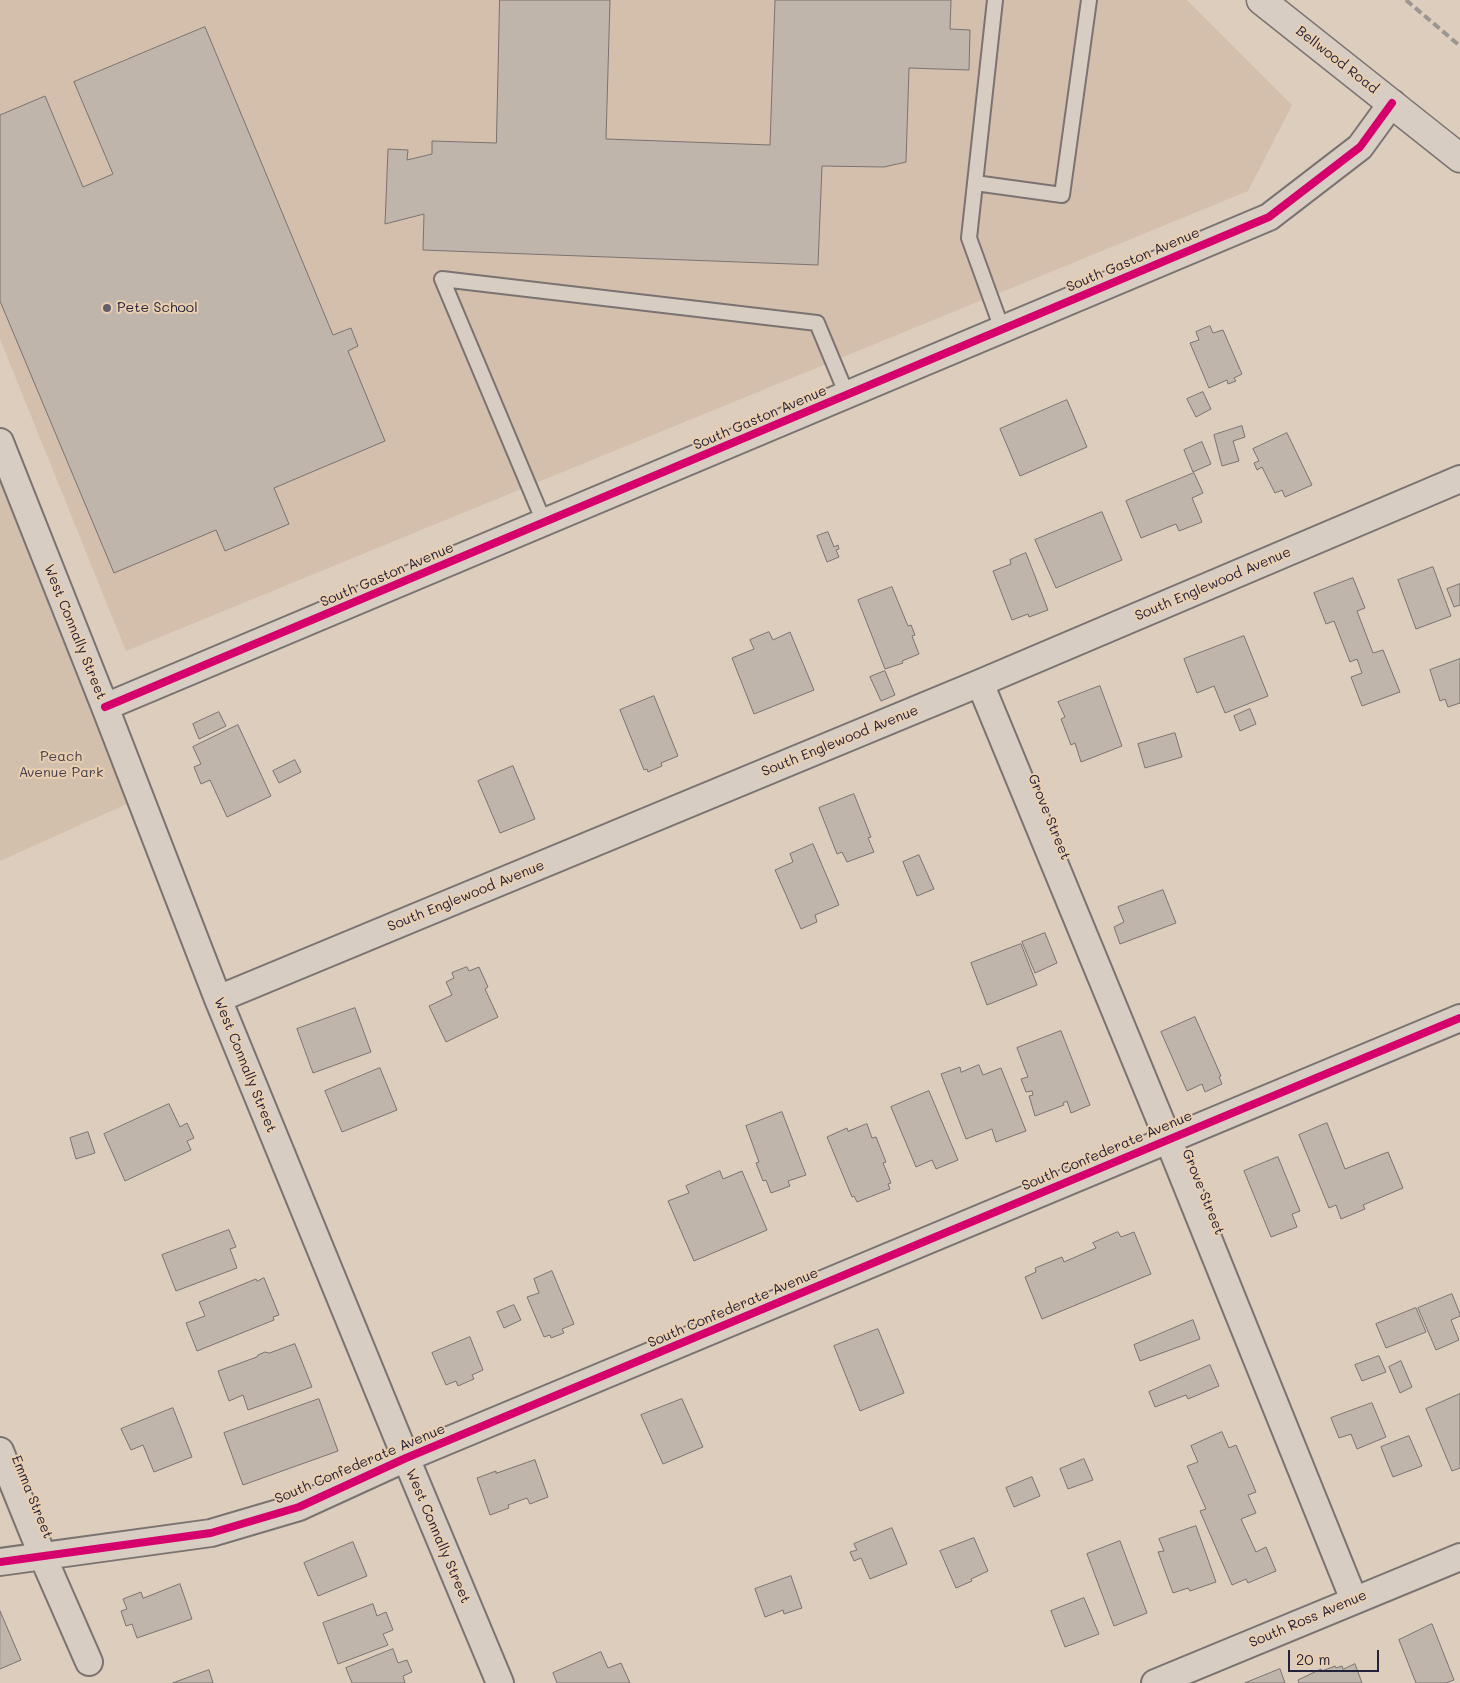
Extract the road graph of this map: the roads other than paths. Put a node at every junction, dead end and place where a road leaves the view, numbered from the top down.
1 (995, 0) edge
2 (1089, 0) edge
3 (1261, 0) edge
4 (1392, 103) junction
5 (1460, 158) edge
6 (975, 183) junction
7 (1002, 329) junction
8 (847, 395) junction
9 (0, 442) edge
10 (1460, 478) edge
11 (544, 522) junction
12 (980, 683) junction
13 (105, 707) junction
14 (218, 999) junction
15 (1460, 1018) edge
16 (1168, 1139) junction
17 (0, 1450) edge
18 (406, 1458) junction
19 (43, 1557) junction
20 (1460, 1557) edge
21 (0, 1562) edge
22 (1354, 1600) junction
23 (89, 1662) dead end
24 (500, 1683) edge
25 (1155, 1683) edge

1 - 6 lane
2 - 6 lane
3 - 4 street, Bellwood Road
4 - 5 street, Bellwood Road
4 - 7 street, South Gaston Avenue
6 - 7 lane
7 - 8 street, South Gaston Avenue
8 - 11 street, South Gaston Avenue
8 - 11 lane
9 - 13 street, West Connally Street
10 - 12 street, South Englewood Avenue
11 - 13 street, South Gaston Avenue
12 - 14 street, South Englewood Avenue
12 - 16 street, Grove Street
13 - 14 street, West Connally Street
14 - 18 street, West Connally Street
15 - 16 street, South Confederate Avenue
16 - 18 street, South Confederate Avenue
16 - 22 street, Grove Street
17 - 19 street, Emma Street
18 - 19 street, South Confederate Avenue
18 - 24 street, West Connally Street
19 - 21 street, South Confederate Avenue
19 - 23 street, Emma Street
20 - 22 street, South Ross Avenue
22 - 25 street, South Ross Avenue

